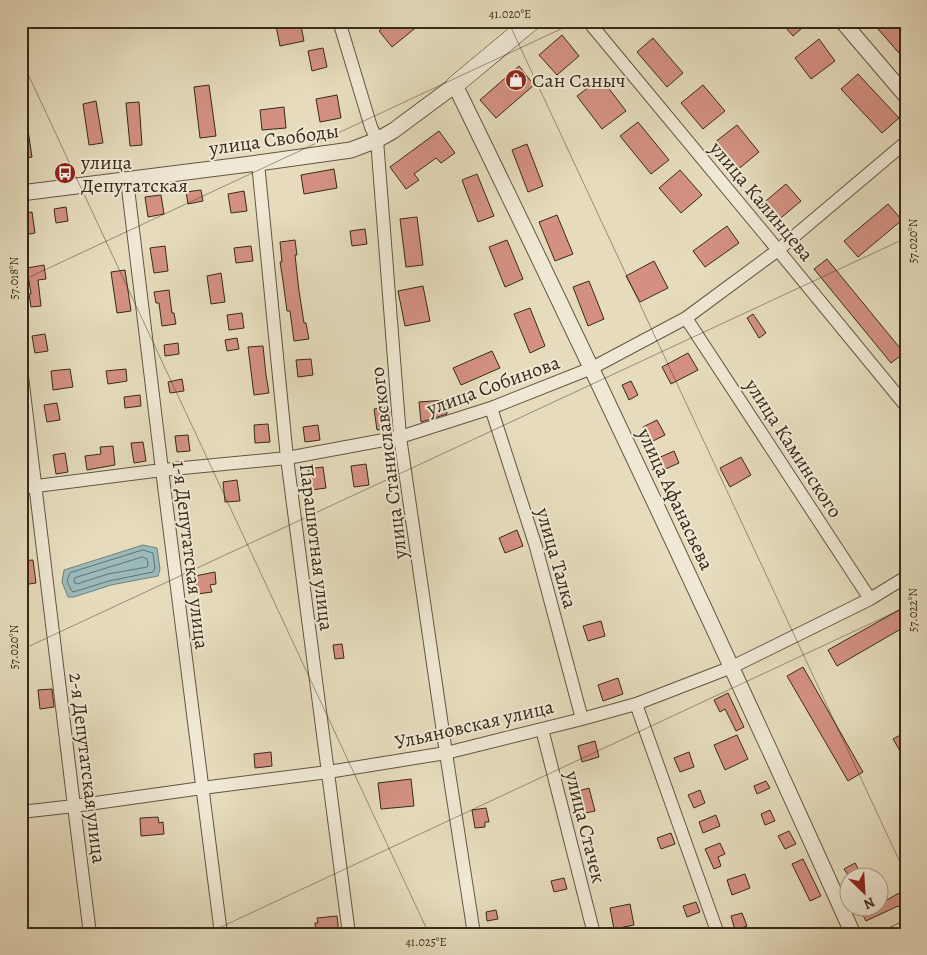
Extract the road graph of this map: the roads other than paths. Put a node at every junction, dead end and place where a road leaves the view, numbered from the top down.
1 (339, 21) edge
2 (521, 21) edge
3 (532, 21) edge
4 (588, 21) edge
5 (842, 21) edge
6 (455, 85) junction
7 (906, 96) edge
8 (377, 140) junction
9 (906, 142) edge
10 (258, 163) junction
11 (126, 180) junction
12 (21, 193) edge
13 (778, 250) junction
14 (686, 318) junction
15 (21, 368) edge
16 (592, 368) junction
17 (906, 406) edge
18 (491, 408) junction
19 (400, 437) junction
20 (287, 458) junction
21 (162, 470) junction
22 (35, 486) junction
23 (21, 488) edge
24 (906, 577) edge
25 (870, 599) junction
26 (732, 667) junction
27 (636, 704) junction
28 (582, 719) junction
29 (542, 729) junction
30 (446, 753) junction
31 (328, 772) junction
32 (202, 788) junction
33 (74, 806) junction
34 (21, 812) edge
35 (906, 927) edge
36 (90, 934) edge
37 (221, 934) edge
38 (349, 934) edge
39 (474, 934) edge
40 (594, 934) edge
41 (718, 934) edge
42 (854, 934) edge
43 (891, 934) edge

1 - 8 street, улица Станиславского
2 - 6 main road, улица Свободы
3 - 6 main road, улица Свободы
4 - 13 street, улица Калинцева
5 - 7 street
6 - 8 street, улица Свободы
6 - 16 street, улица Афанасьева
8 - 10 street, улица Свободы
8 - 19 street, улица Станиславского
9 - 13 street, улица Собинова
10 - 11 street, улица Свободы
10 - 20 street, Парашютная улица
11 - 12 street, улица Свободы
11 - 21 street, 1-я Депутатская улица
13 - 14 street, улица Собинова
13 - 17 street, улица Калинцева
14 - 16 street, улица Собинова
14 - 25 street, улица Каминского
15 - 22 street, 2-я Депутатская улица
16 - 18 street, улица Собинова
16 - 26 street, улица Афанасьева
18 - 19 street, улица Собинова
18 - 28 street, улица Талка
19 - 20 street, улица Собинова
19 - 30 street, улица Станиславского
20 - 21 street, улица Собинова
20 - 31 street, Парашютная улица
21 - 22 street, улица Собинова
21 - 32 street, 1-я Депутатская улица
22 - 23 street, улица Собинова
22 - 33 street, 2-я Депутатская улица
24 - 25 street, Ульяновская улица
25 - 26 street, Ульяновская улица
26 - 27 street, Ульяновская улица
26 - 42 street, улица Афанасьева
27 - 28 street, Ульяновская улица
27 - 41 street
28 - 29 street, Ульяновская улица
29 - 30 street, Ульяновская улица
29 - 40 street, улица Стачек
30 - 31 street, Ульяновская улица
30 - 39 street, улица Станиславского
31 - 32 street, Ульяновская улица
31 - 38 street, Парашютная улица
32 - 33 street, Ульяновская улица
32 - 37 street, 1-я Депутатская улица
33 - 34 street, Ульяновская улица
33 - 36 street, 2-я Депутатская улица
35 - 43 street

